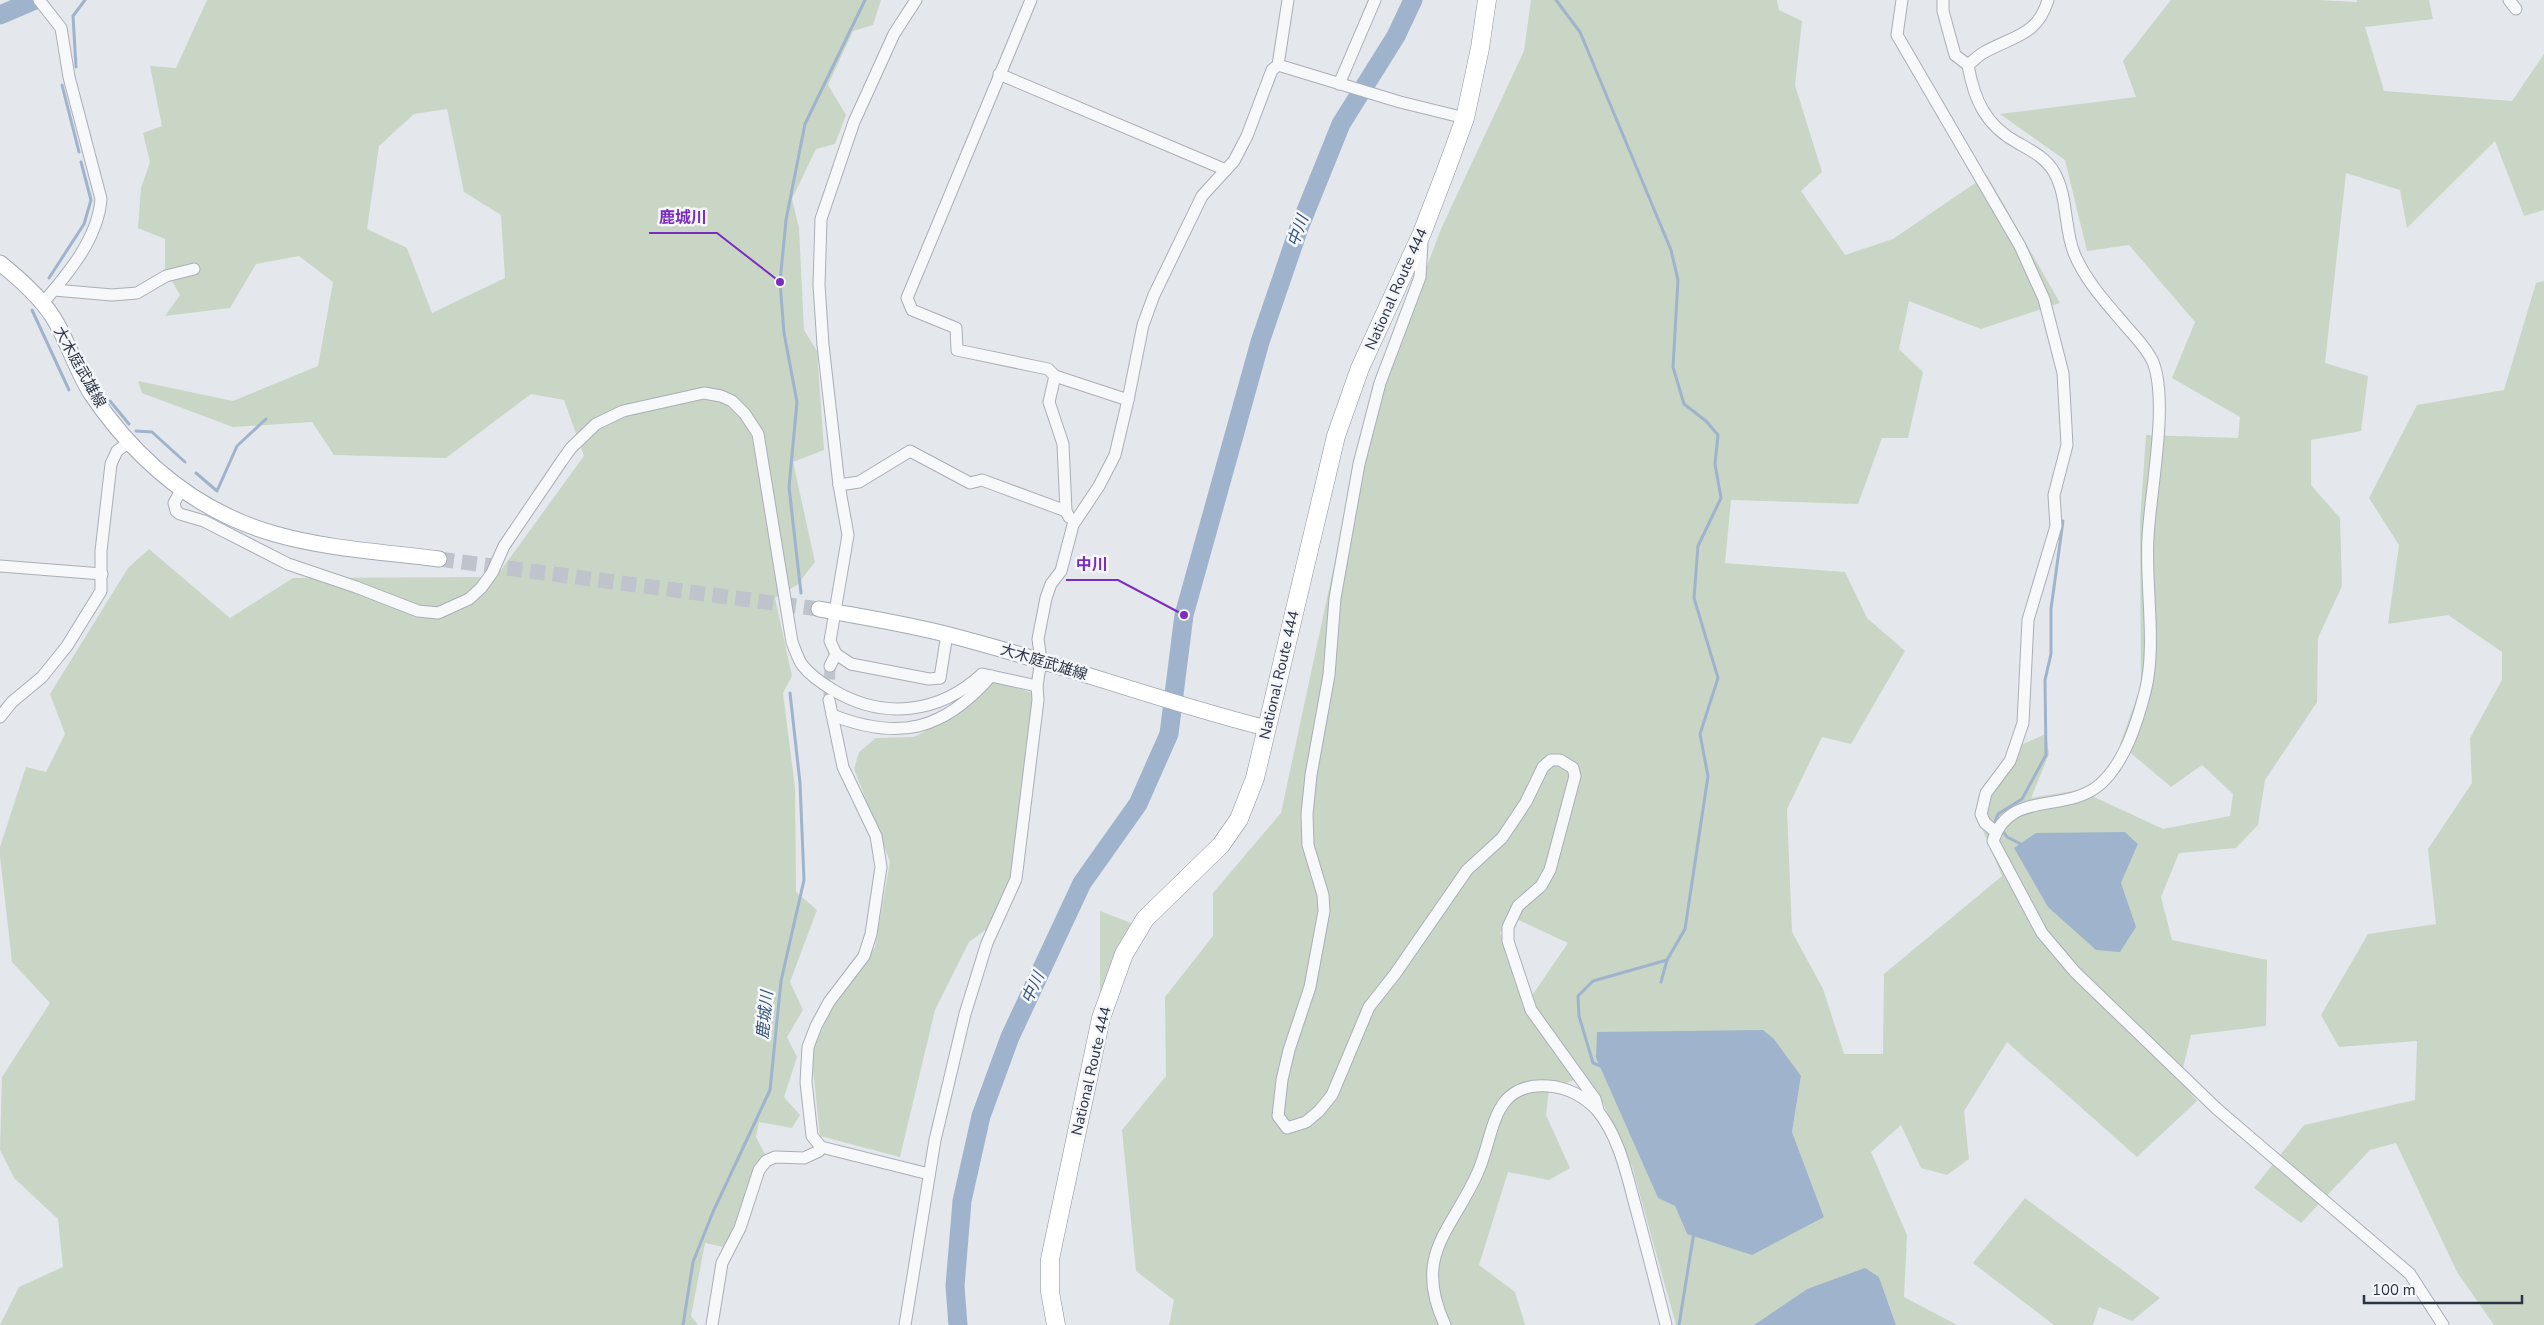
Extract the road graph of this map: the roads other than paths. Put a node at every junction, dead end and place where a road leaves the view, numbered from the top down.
1 (39, 0) edge
2 (916, 0) edge
3 (1031, 0) edge
4 (1288, 0) edge
5 (1375, 0) edge
6 (1487, 0) edge
7 (1902, 0) edge
8 (1943, 0) edge
9 (2048, 0) edge
10 (1278, 65) junction
11 (1968, 65) junction
12 (999, 74) junction
13 (1338, 84) junction
14 (1465, 118) junction
15 (1226, 170) junction
16 (1422, 233) junction
17 (0, 263) edge
18 (194, 269) dead end
19 (54, 290) junction
20 (42, 304) junction
21 (1055, 376) junction
22 (1128, 400) junction
23 (128, 443) junction
24 (839, 485) junction
25 (181, 490) junction
26 (1066, 511) junction
27 (1073, 525) junction
28 (439, 559) tunnel mouth
29 (0, 566) edge
30 (102, 574) junction
31 (826, 611) junction
32 (947, 634) junction
33 (836, 654) junction
34 (1041, 660) junction
35 (830, 666) tunnel mouth
36 (992, 676) junction
37 (940, 678) junction
38 (1037, 686) junction
39 (955, 693) junction
40 (829, 700) tunnel mouth
41 (832, 714) junction
42 (0, 717) edge
43 (1266, 728) junction
44 (1998, 827) junction
45 (1598, 1110) junction
46 (821, 1147) junction
47 (929, 1174) junction
48 (712, 1325) edge
49 (905, 1325) edge
50 (1056, 1325) edge
51 (1445, 1325) edge
52 (1666, 1325) edge
53 (2443, 1325) edge

1 - 19 street
2 - 24 street
3 - 12 street
4 - 10 street
5 - 13 street
6 - 14 highway, National Route 444
7 - 44 street
8 - 11 street
9 - 11 street
10 - 13 street
10 - 15 street
11 - 44 street
12 - 15 street
12 - 21 street
13 - 14 street
14 - 16 highway, National Route 444
15 - 22 street
16 - 43 highway, National Route 444
16 - 45 street
17 - 20 main road, 大木庭武雄線
18 - 19 street
19 - 20 street
20 - 23 main road, 大木庭武雄線
21 - 22 street
21 - 26 street
22 - 27 street
23 - 25 main road, 大木庭武雄線
23 - 30 street
24 - 26 street
24 - 31 street
25 - 28 main road, 大木庭武雄線
25 - 39 street
26 - 27 street
27 - 34 street
29 - 30 street
30 - 42 street
31 - 32 main road, 大木庭武雄線
31 - 33 street
32 - 34 main road, 大木庭武雄線
32 - 37 street
33 - 35 street
33 - 37 street
34 - 38 street
34 - 43 main road, 大木庭武雄線
36 - 38 street
36 - 39 street
36 - 41 street
37 - 39 street
38 - 47 street
40 - 41 street
41 - 46 street
43 - 50 highway, National Route 444
44 - 53 street
45 - 51 street
45 - 52 street
46 - 47 street
46 - 48 street
47 - 49 street

